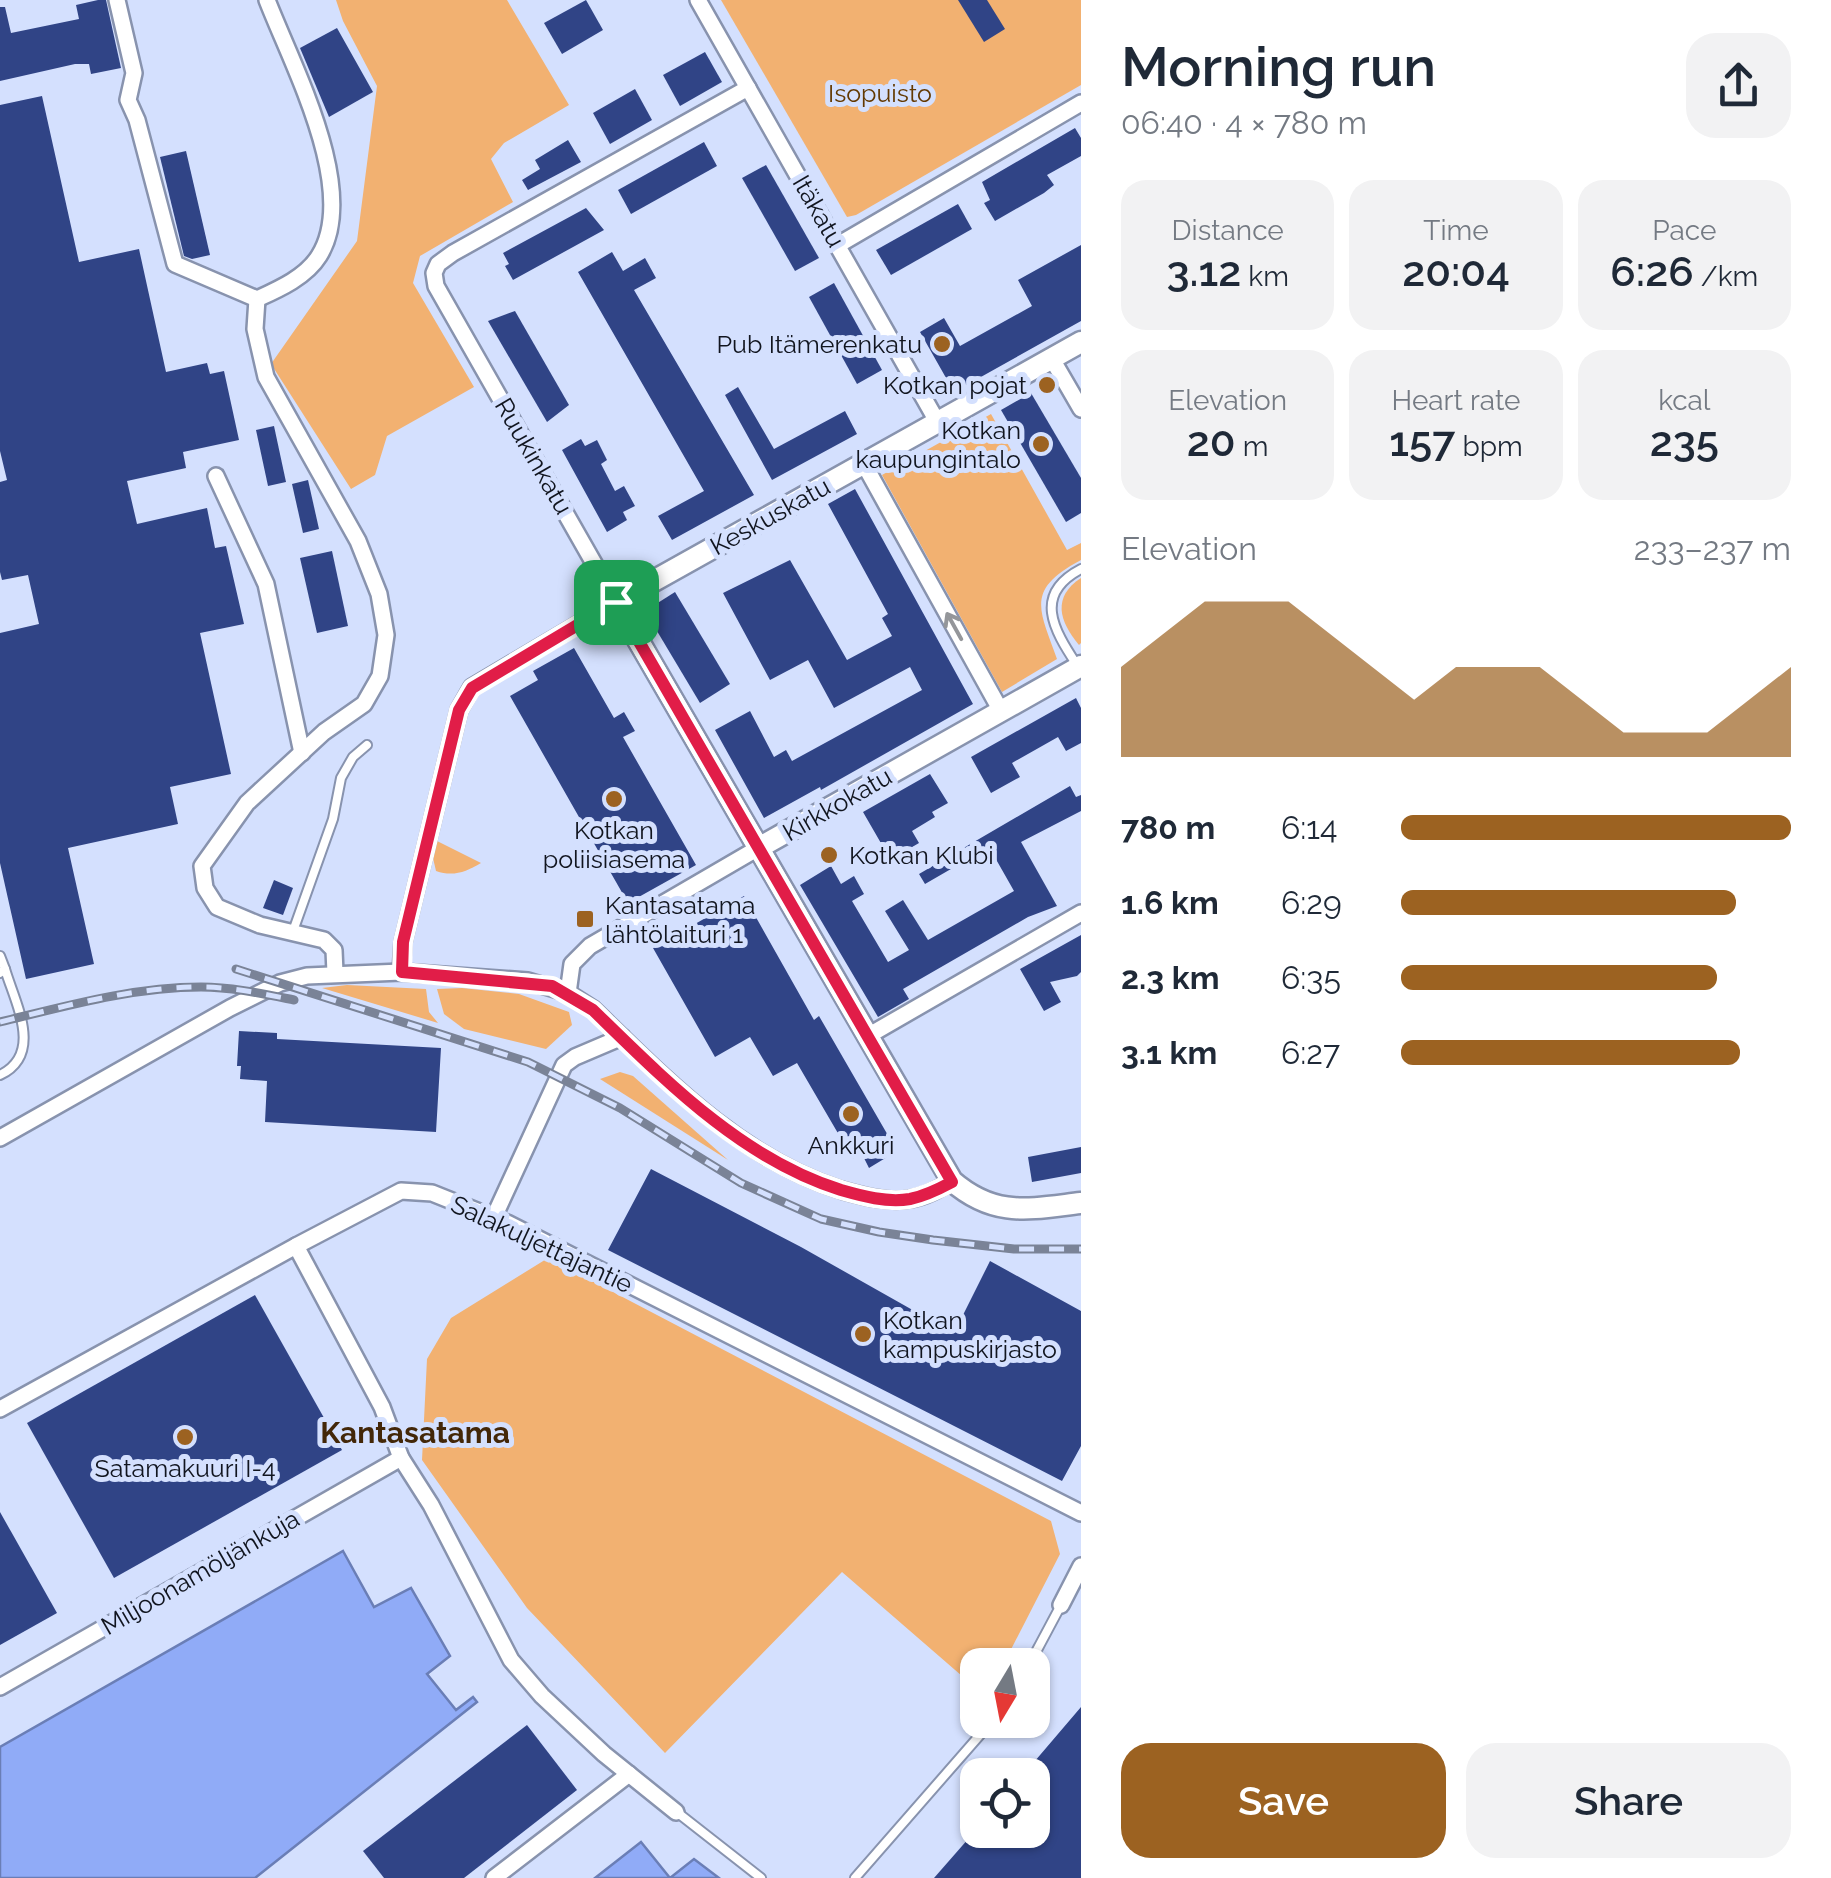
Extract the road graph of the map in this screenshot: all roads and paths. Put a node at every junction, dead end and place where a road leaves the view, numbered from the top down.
1 (118, 0) edge
2 (267, 0) edge
3 (698, 0) edge
4 (748, 88) junction
5 (1081, 103) edge
6 (838, 245) junction
7 (256, 299) junction
8 (1081, 342) edge
9 (1052, 359) junction
10 (1081, 409) edge
11 (938, 423) junction
12 (864, 464) junction
13 (216, 476) dead end
14 (1081, 570) edge
15 (616, 602) junction
16 (1080, 668) edge
17 (1001, 711) junction
18 (366, 745) dead end
19 (302, 753) junction
20 (760, 847) junction
21 (1081, 914) edge
22 (292, 934) junction
23 (0, 956) edge
24 (3, 971) edge
25 (402, 972) junction
26 (334, 973) junction
27 (568, 993) junction
28 (622, 1037) junction
29 (866, 1037) junction
30 (0, 1075) edge
31 (0, 1138) edge
32 (952, 1182) junction
33 (1081, 1204) edge
34 (494, 1217) junction
35 (296, 1246) junction
36 (0, 1409) edge
37 (401, 1458) junction
38 (1081, 1513) edge
39 (1081, 1566) edge
40 (1061, 1605) joint
41 (1038, 1648) edge
42 (0, 1687) edge
43 (978, 1738) edge
44 (629, 1774) junction
45 (676, 1812) joint
46 (494, 1878) edge
47 (760, 1878) edge
48 (855, 1878) edge

1 - 7 street
2 - 7 street
3 - 4 street, Itäkatu
4 - 6 street, Itäkatu
4 - 15 street, Ruukinkatu
5 - 6 street
6 - 11 street, Itäkatu
7 - 19 street
8 - 9 main road, Keskuskatu
9 - 10 street
9 - 11 main road, Keskuskatu
11 - 12 main road, Keskuskatu
12 - 15 main road, Keskuskatu
17 -> 12 street
13 - 19 street
14 - 16 lane
15 - 20 main road, Ruukinkatu
15 - 25 street
16 - 17 main road, Kirkkokatu
17 - 20 main road, Kirkkokatu
18 - 22 lane
19 - 22 street
20 - 27 street, Kirkkokatu
20 - 29 main road, Ruukinkatu
21 - 29 street
22 - 26 street
23 - 24 lane
24 - 30 lane
25 - 26 street
25 - 27 street
26 - 31 street
27 - 28 street
28 - 32 street
28 - 34 street
29 - 32 main road, Ruukinkatu
32 - 33 main road
34 - 35 street, Salakuljettajantie
34 - 38 street, Salakuljettajantie
35 - 36 street, Salakuljettajantie
35 - 37 street
37 - 42 street, Miljoonamöljänkuja
37 - 44 street
39 - 40 street
40 - 41 lane
43 - 48 lane
44 - 45 street
44 - 46 street
45 - 47 lane

